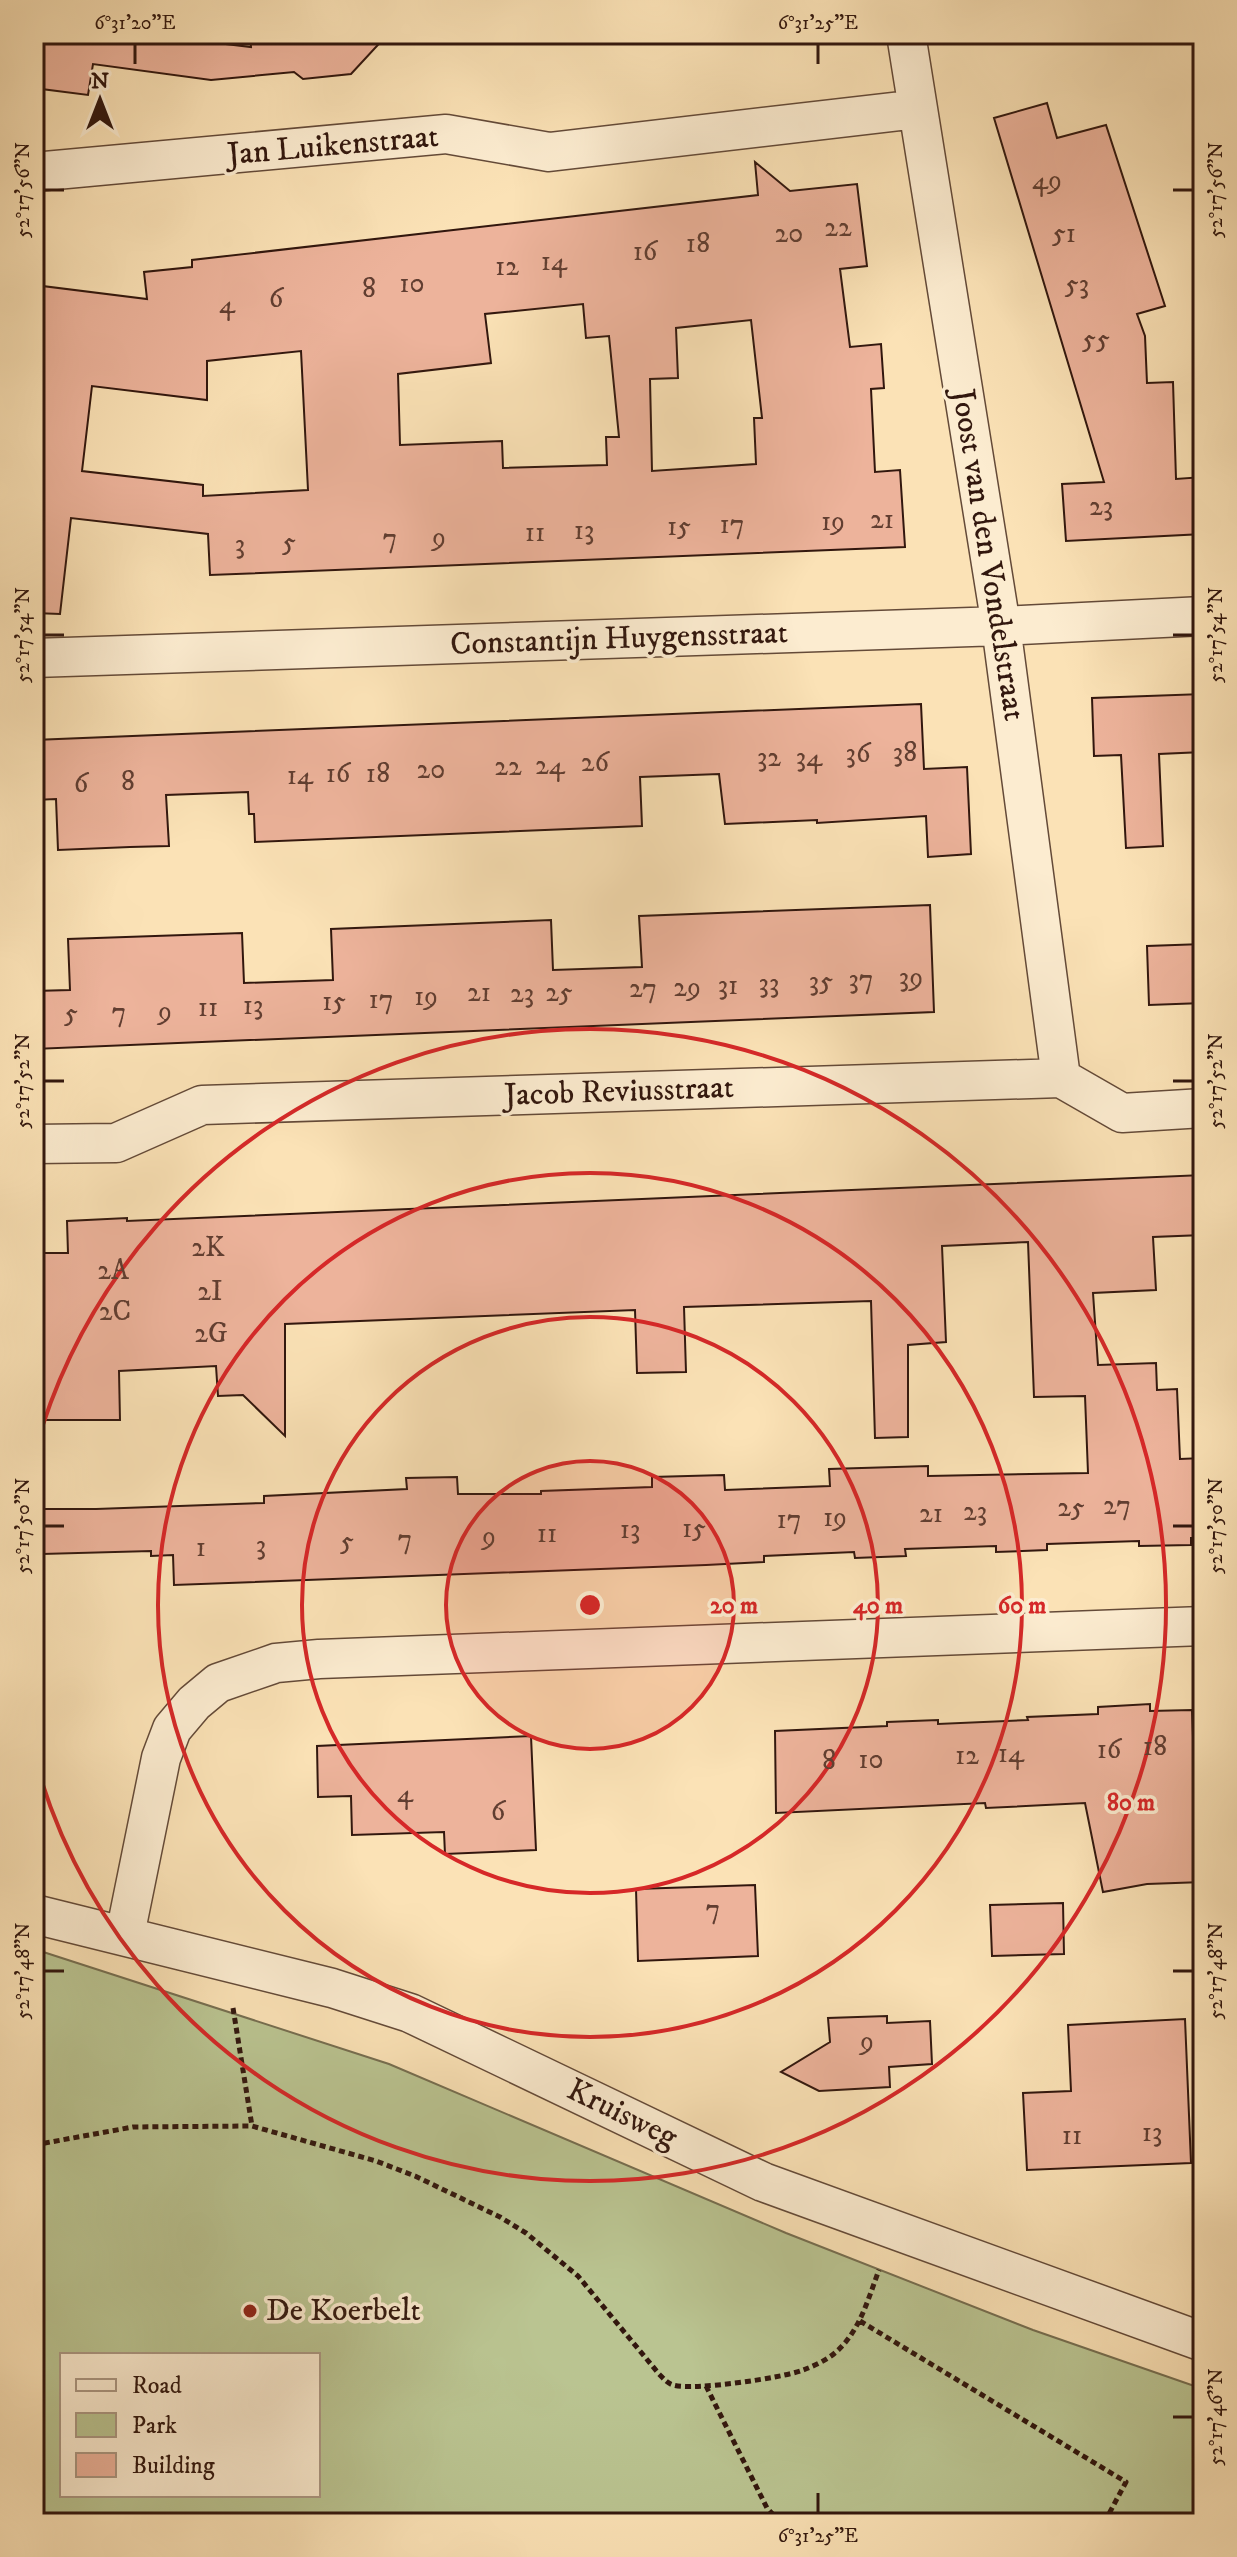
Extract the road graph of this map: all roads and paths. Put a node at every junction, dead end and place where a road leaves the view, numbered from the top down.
1 (906, 34) edge
2 (918, 109) junction
3 (34, 172) edge
4 (1203, 616) edge
5 (1001, 626) junction
6 (34, 658) edge
7 (1061, 1078) junction
8 (1203, 1108) edge
9 (34, 1144) edge
10 (1203, 1626) edge
11 (34, 1914) edge
12 (125, 1935) junction
13 (226, 1962) junction
14 (252, 2126) junction
15 (34, 2145) edge
16 (894, 2231) junction
17 (860, 2321) junction
18 (1203, 2342) edge
19 (706, 2386) junction
20 (781, 2523) edge
21 (1104, 2523) edge

1 - 2 street, Joost van den Vondelstraat
2 - 3 street, Jan Luikenstraat
2 - 5 street, Joost van den Vondelstraat
4 - 5 street, Constantijn Huygensstraat
5 - 6 street, Constantijn Huygensstraat
5 - 7 street, Joost van den Vondelstraat
7 - 8 street
7 - 9 street, Jacob Reviusstraat
10 - 12 street
11 - 12 street, Kruisweg
12 - 13 street, Kruisweg
13 - 14 path
13 - 16 street, Kruisweg
14 - 15 path
14 - 19 path
16 - 17 path
16 - 18 street, Kruisweg
17 - 19 path
17 - 21 path
19 - 20 path

